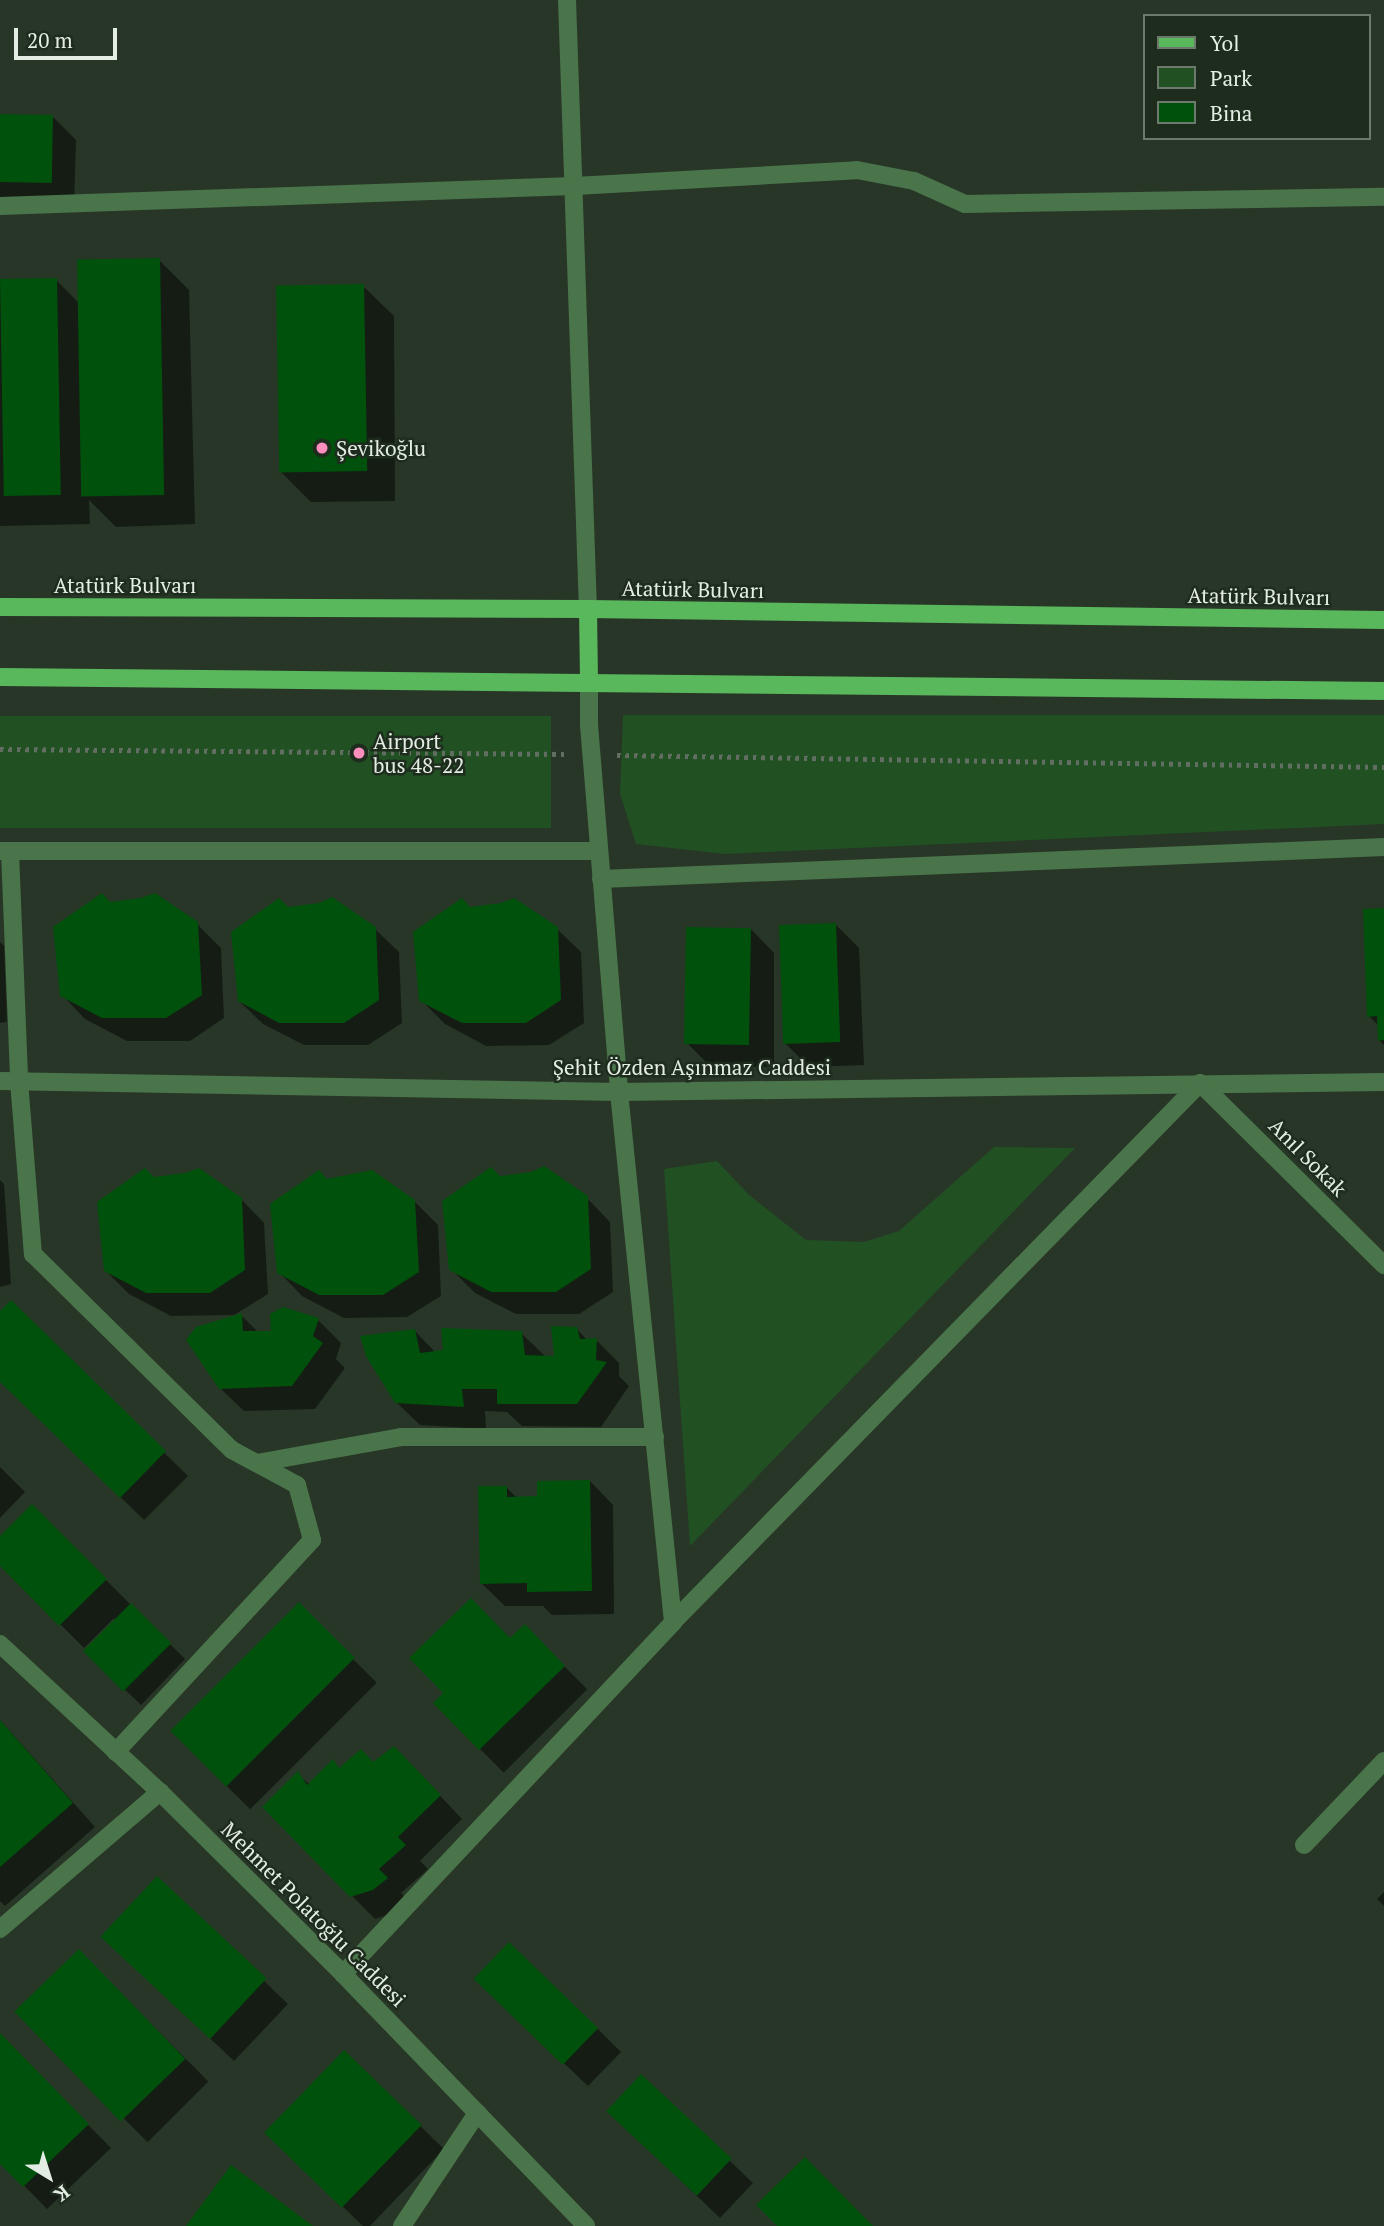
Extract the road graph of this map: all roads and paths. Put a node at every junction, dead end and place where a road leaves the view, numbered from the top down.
1 (567, 0) edge
2 (575, 186) junction
3 (1384, 197) edge
4 (0, 206) edge
5 (0, 607) edge
6 (588, 609) junction
7 (1384, 620) edge
8 (0, 677) edge
9 (589, 682) junction
10 (1384, 691) edge
11 (0, 749) edge
12 (591, 754) junction
13 (1384, 767) edge
14 (1384, 847) edge
15 (5, 851) edge
16 (599, 851) junction
17 (601, 879) junction
18 (0, 1081) edge
19 (19, 1081) junction
20 (1384, 1082) edge
21 (1200, 1083) junction
22 (620, 1092) junction
23 (1384, 1265) edge
24 (655, 1437) junction
25 (257, 1463) junction
26 (673, 1622) junction
27 (0, 1644) edge
28 (116, 1752) junction
29 (1384, 1761) edge
30 (160, 1792) junction
31 (1304, 1845) dead end
32 (0, 1929) edge
33 (343, 1974) junction
34 (477, 2113) junction
35 (402, 2226) edge
36 (586, 2226) edge

1 - 2 street
2 - 3 street
2 - 4 street
2 - 6 street
5 - 6 main road, Atatürk Bulvarı
6 - 7 main road, Atatürk Bulvarı
6 - 9 main road
8 - 9 main road
9 - 10 main road
9 - 12 street
11 - 12 path
12 - 13 path
12 - 16 street
14 - 17 street
15 - 16 street
15 - 19 street
16 - 17 street
17 - 22 street
18 - 19 street, Şehit Özden Aşınmaz Caddesi
19 - 22 street, Şehit Özden Aşınmaz Caddesi
19 - 25 street
20 - 21 street, Şehit Özden Aşınmaz Caddesi
21 - 22 street, Şehit Özden Aşınmaz Caddesi
21 - 23 street, Anıl Sokak
21 - 26 street
22 - 24 street
24 - 25 street
24 - 26 street
25 - 28 street
26 - 33 street
27 - 28 street, Mehmet Polatoğlu Caddesi
28 - 30 street, Mehmet Polatoğlu Caddesi
29 - 31 street
30 - 32 street
30 - 33 street, Mehmet Polatoğlu Caddesi
33 - 34 street, Mehmet Polatoğlu Caddesi
34 - 35 street
34 - 36 street, Mehmet Polatoğlu Caddesi

